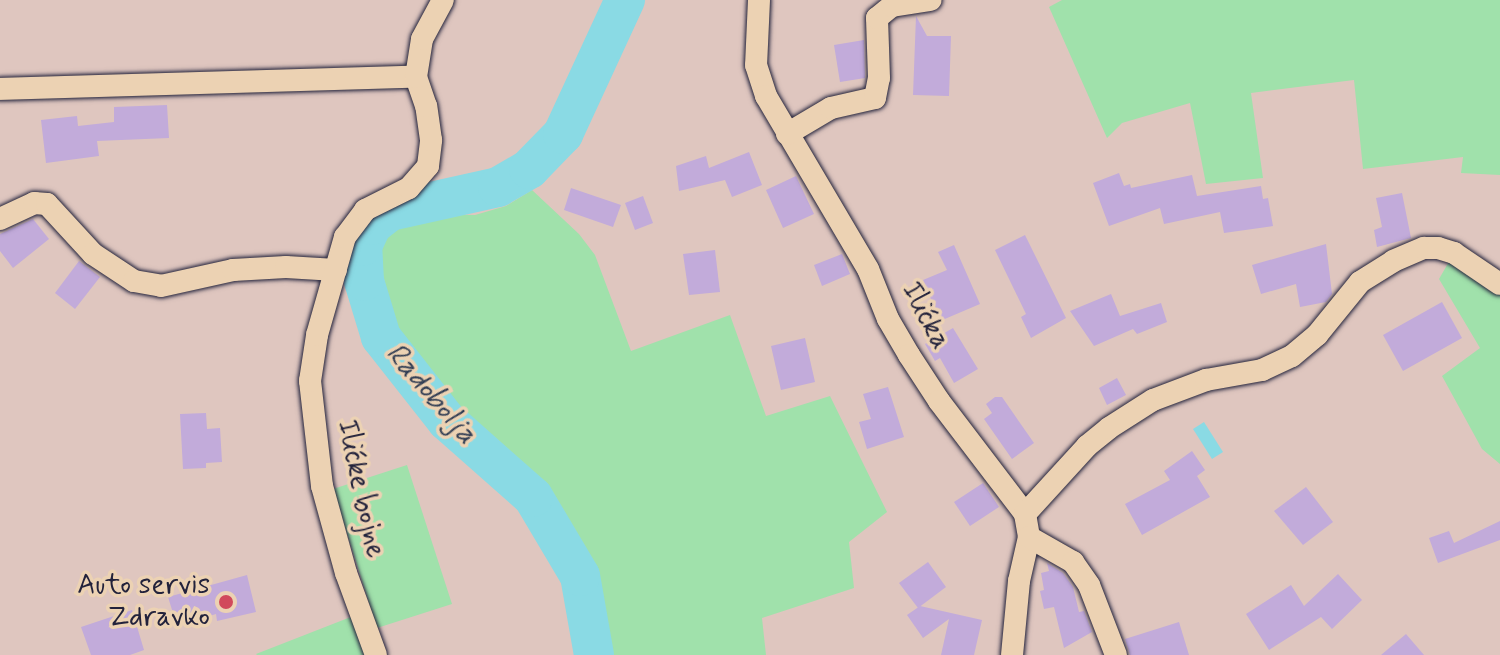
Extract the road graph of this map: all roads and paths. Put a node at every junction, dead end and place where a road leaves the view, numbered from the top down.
1 (443, 0) edge
2 (759, 0) edge
3 (931, 0) edge
4 (416, 77) junction
5 (0, 89) edge
6 (787, 134) junction
7 (0, 219) edge
8 (336, 270) junction
9 (1500, 284) edge
10 (1025, 514) junction
11 (1029, 537) junction
12 (376, 655) edge
13 (1012, 655) edge
14 (1116, 655) edge

1 - 4 street, Ilićke bojne
2 - 6 street, Ilićka
3 - 6 street
4 - 5 street
4 - 8 street, Ilićke bojne
6 - 10 street, Ilićka
7 - 8 street
8 - 12 street, Ilićke bojne
9 - 10 street
10 - 11 street, Ilićka
11 - 13 street, Ilićka
11 - 14 street

